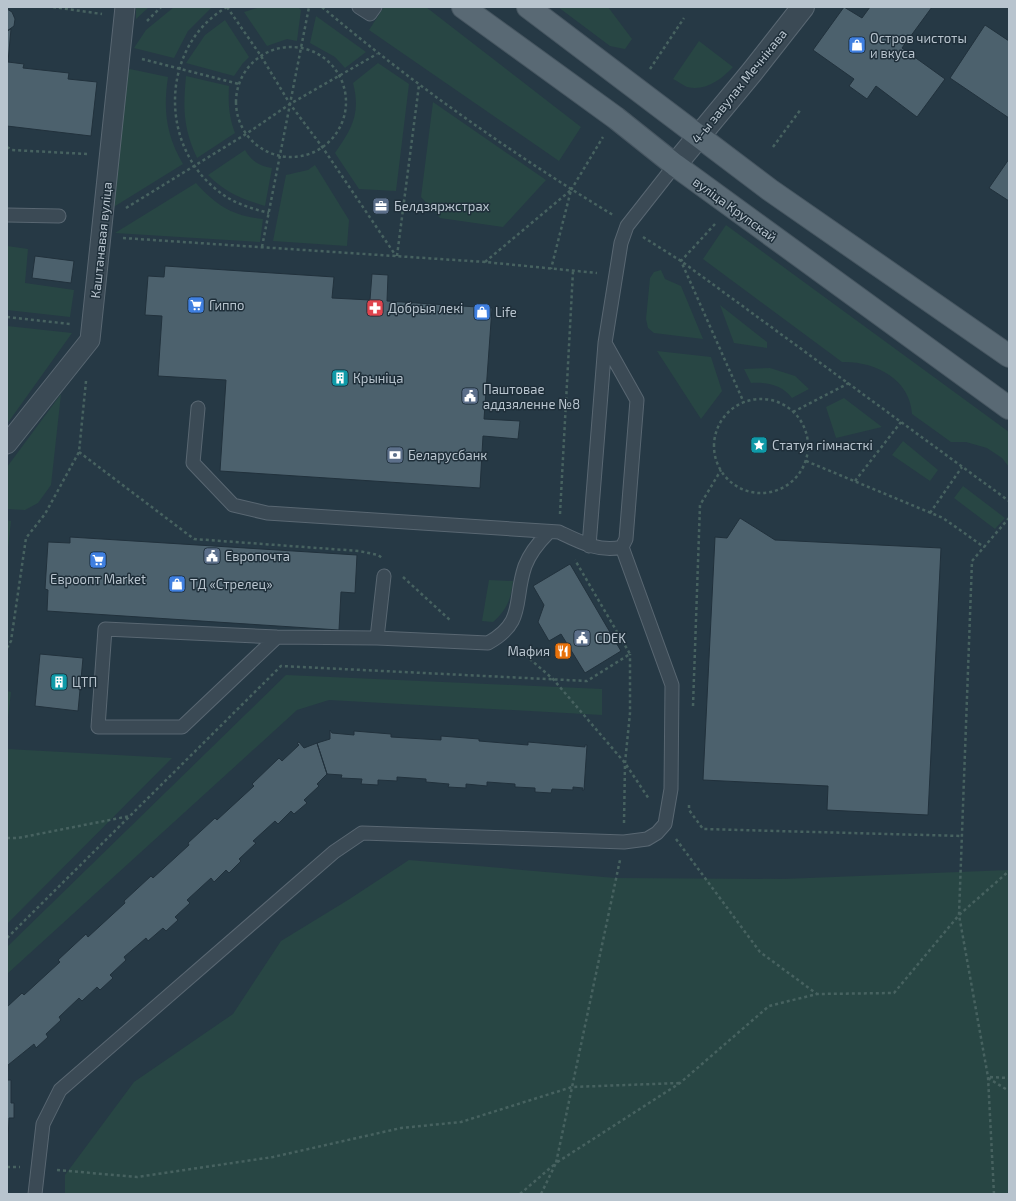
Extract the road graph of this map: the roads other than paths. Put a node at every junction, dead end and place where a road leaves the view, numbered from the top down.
1 (359, 7) edge
2 (375, 7) edge
3 (463, 7) edge
4 (528, 7) edge
5 (803, 7) edge
6 (125, 12) edge
7 (698, 137) junction
8 (675, 166) junction
9 (7, 215) edge
10 (59, 216) dead end
11 (605, 343) junction
12 (1009, 356) edge
13 (198, 408) dead end
14 (1009, 408) edge
15 (7, 444) edge
16 (548, 533) junction
17 (589, 546) junction
18 (622, 547) junction
19 (384, 576) dead end
20 (277, 637) junction
21 (377, 638) junction
22 (35, 1194) edge

1 - 2 lane
3 - 8 main road, вуліца Крупскай
4 - 7 main road
5 - 7 street, 4-ы завулак Мечнікава
6 - 15 street, Каштанавая вуліца
7 - 8 street, 4-ы завулак Мечнікава
7 - 12 main road
8 - 11 lane
8 - 14 main road, вуліца Крупскай
9 - 10 lane
11 - 17 lane
11 - 18 lane
13 - 16 lane
16 - 17 lane
16 - 21 lane
17 - 18 lane
18 - 22 lane
19 - 21 lane
20 - 20 lane
20 - 21 lane

